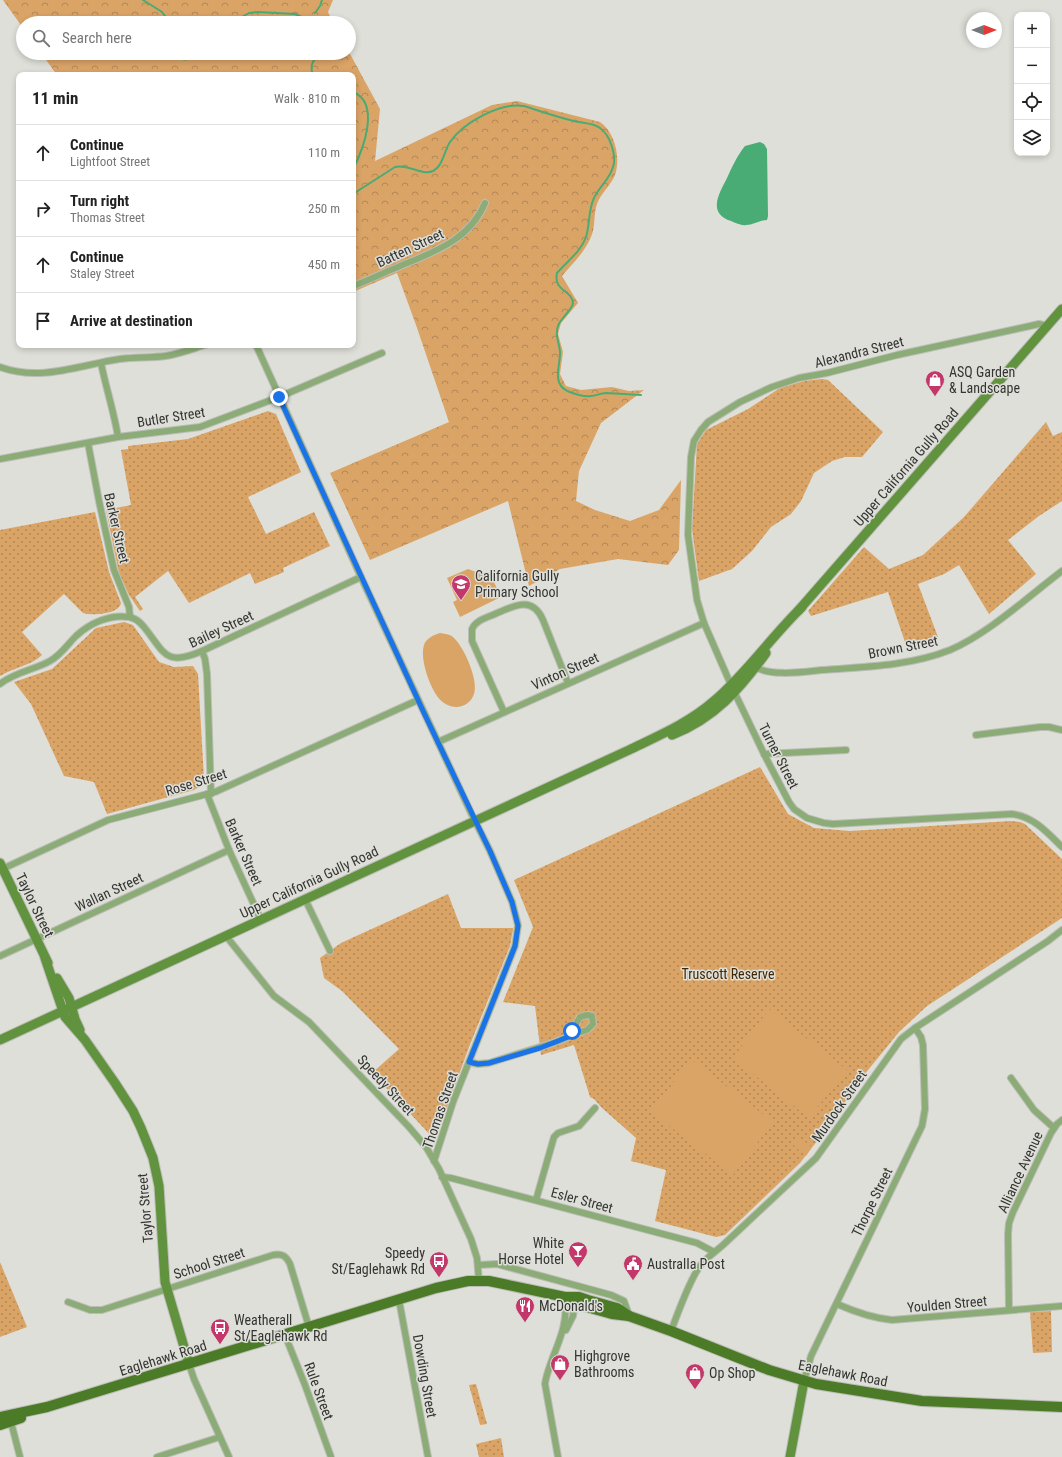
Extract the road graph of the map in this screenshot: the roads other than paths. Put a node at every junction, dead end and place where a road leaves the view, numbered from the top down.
1 (485, 204) dead end
2 (356, 285) edge
3 (1062, 309) edge
4 (1047, 326) junction
5 (194, 348) edge
6 (257, 348) edge
7 (382, 353) dead end
8 (101, 364) junction
9 (0, 367) edge
10 (279, 397) junction
11 (118, 436) junction
12 (694, 441) joint
13 (88, 443) junction
14 (0, 459) edge
15 (1062, 571) edge
16 (361, 577) junction
17 (130, 617) junction
18 (704, 623) junction
19 (202, 651) junction
20 (753, 666) junction
21 (568, 683) junction
22 (0, 684) edge
23 (733, 689) junction
24 (418, 700) junction
25 (504, 712) junction
26 (1062, 730) edge
27 (976, 735) dead end
28 (438, 742) junction
29 (846, 750) dead end
30 (764, 754) junction
31 (209, 794) junction
32 (475, 821) junction
33 (1062, 847) edge
34 (229, 850) junction
35 (1, 867) edge
36 (305, 899) junction
37 (261, 920) junction
38 (1062, 930) edge
39 (226, 936) junction
40 (36, 939) junction
41 (330, 951) dead end
42 (0, 956) edge
43 (45, 958) junction
44 (72, 1007) junction
45 (63, 1011) junction
46 (914, 1028) junction
47 (568, 1037) dead end
48 (0, 1040) edge
49 (85, 1040) junction
50 (469, 1062) junction
51 (1011, 1078) dead end
52 (595, 1108) dead end
53 (1062, 1120) edge
54 (1054, 1128) junction
55 (434, 1161) junction
56 (442, 1177) junction
57 (536, 1200) junction
58 (714, 1252) junction
59 (478, 1265) junction
60 (479, 1281) junction
61 (167, 1290) junction
62 (399, 1300) junction
63 (572, 1300) junction
64 (68, 1302) dead end
65 (837, 1304) junction
66 (1062, 1306) edge
67 (1009, 1310) junction
68 (629, 1316) junction
69 (309, 1327) junction
70 (671, 1331) junction
71 (285, 1335) junction
72 (562, 1336) junction
73 (189, 1364) junction
74 (804, 1381) junction
75 (1062, 1407) edge
76 (7, 1418) edge
77 (0, 1425) edge
78 (220, 1437) junction
79 (20, 1457) edge
80 (157, 1457) edge
81 (229, 1457) edge
82 (331, 1457) edge
83 (428, 1457) edge
84 (558, 1457) edge
85 (790, 1457) edge

1 - 2 street, Batten Street
3 - 4 street, Upper California Gully Road
4 - 12 street, Alexandra Street
4 - 20 street, Upper California Gully Road
5 - 8 street
6 - 10 street, Thomas Street
7 - 10 street, Butler Street
8 - 9 street
8 - 11 street
10 - 11 street, Butler Street
10 - 16 street, Thomas Street
11 - 13 street, Butler Street
12 - 18 street, Turner Street
13 - 14 street, Butler Street
13 - 17 street, Barker Street
15 - 20 street, Brown Street
16 - 19 street, Bailey Street
16 - 24 street, Thomas Street
17 - 19 street, Bailey Street
17 - 22 street
18 - 21 street, Vinton Street
18 - 23 street, Turner Street
19 - 31 street, Barker Street
20 - 23 street, Upper California Gully Road
21 - 25 street, Vinton Street
21 - 25 street
23 - 30 street, Turner Street
23 - 32 street, Upper California Gully Road
24 - 28 street, Thomas Street
24 - 31 street, Rose Street
25 - 28 street, Vinton Street
26 - 27 street
28 - 32 street, Thomas Street
29 - 30 street
30 - 33 street, Turner Street
31 - 34 street, Barker Street
31 - 35 street, Rose Street
32 - 36 street, Upper California Gully Road
32 - 50 street, Thomas Street
34 - 37 street, Barker Street
34 - 40 street, Wallan Street
35 - 40 street, Taylor Street
36 - 37 street, Upper California Gully Road
36 - 41 street
37 - 39 street, Upper California Gully Road
38 - 46 street, Murdock Street
39 - 44 street, Upper California Gully Road
39 - 55 street, Speedy Street
40 - 42 street, Wallan Street
40 - 43 street, Taylor Street
43 - 44 street, Taylor Street
43 - 45 street, Taylor Street
44 - 45 street, Upper California Gully Road
44 - 49 street, Taylor Street
45 - 48 street, Upper California Gully Road
45 - 49 street, Taylor Street
46 - 58 street, Murdock Street
46 - 65 street, Thorpe Street
47 - 50 street
49 - 61 street, Taylor Street
50 - 55 street, Thomas Street
51 - 54 street
52 - 57 street
53 - 54 street, Alliance Avenue
54 - 67 street, Alliance Avenue
55 - 56 street, Speedy Street
56 - 57 street, Esler Street
56 - 59 street, Speedy Street
57 - 58 street, Esler Street
58 - 70 street, Murdock Street
59 - 60 street, Speedy Street
59 - 68 street
60 - 62 main road, Eaglehawk Road
60 - 63 main road, Eaglehawk Road
61 - 64 street, School Street
61 - 69 street, School Street
61 - 73 street, Taylor Street
62 - 69 main road, Eaglehawk Road
62 - 83 street, Dowding Street
63 - 68 main road, Eaglehawk Road
63 - 72 street
63 - 72 street
65 - 67 street, Youlden Street
65 - 74 street, Thorpe Street
66 - 67 street, Youlden Street
68 - 70 main road, Eaglehawk Road
69 - 71 main road, Eaglehawk Road
70 - 74 main road, Eaglehawk Road
71 - 73 main road, Eaglehawk Road
71 - 82 street, Rule Street
72 - 84 street
73 - 76 main road, Eaglehawk Road
73 - 78 street
74 - 75 main road, Eaglehawk Road
74 - 85 street
76 - 77 main road, Eaglehawk Road
76 - 79 street
78 - 80 street
78 - 81 street

